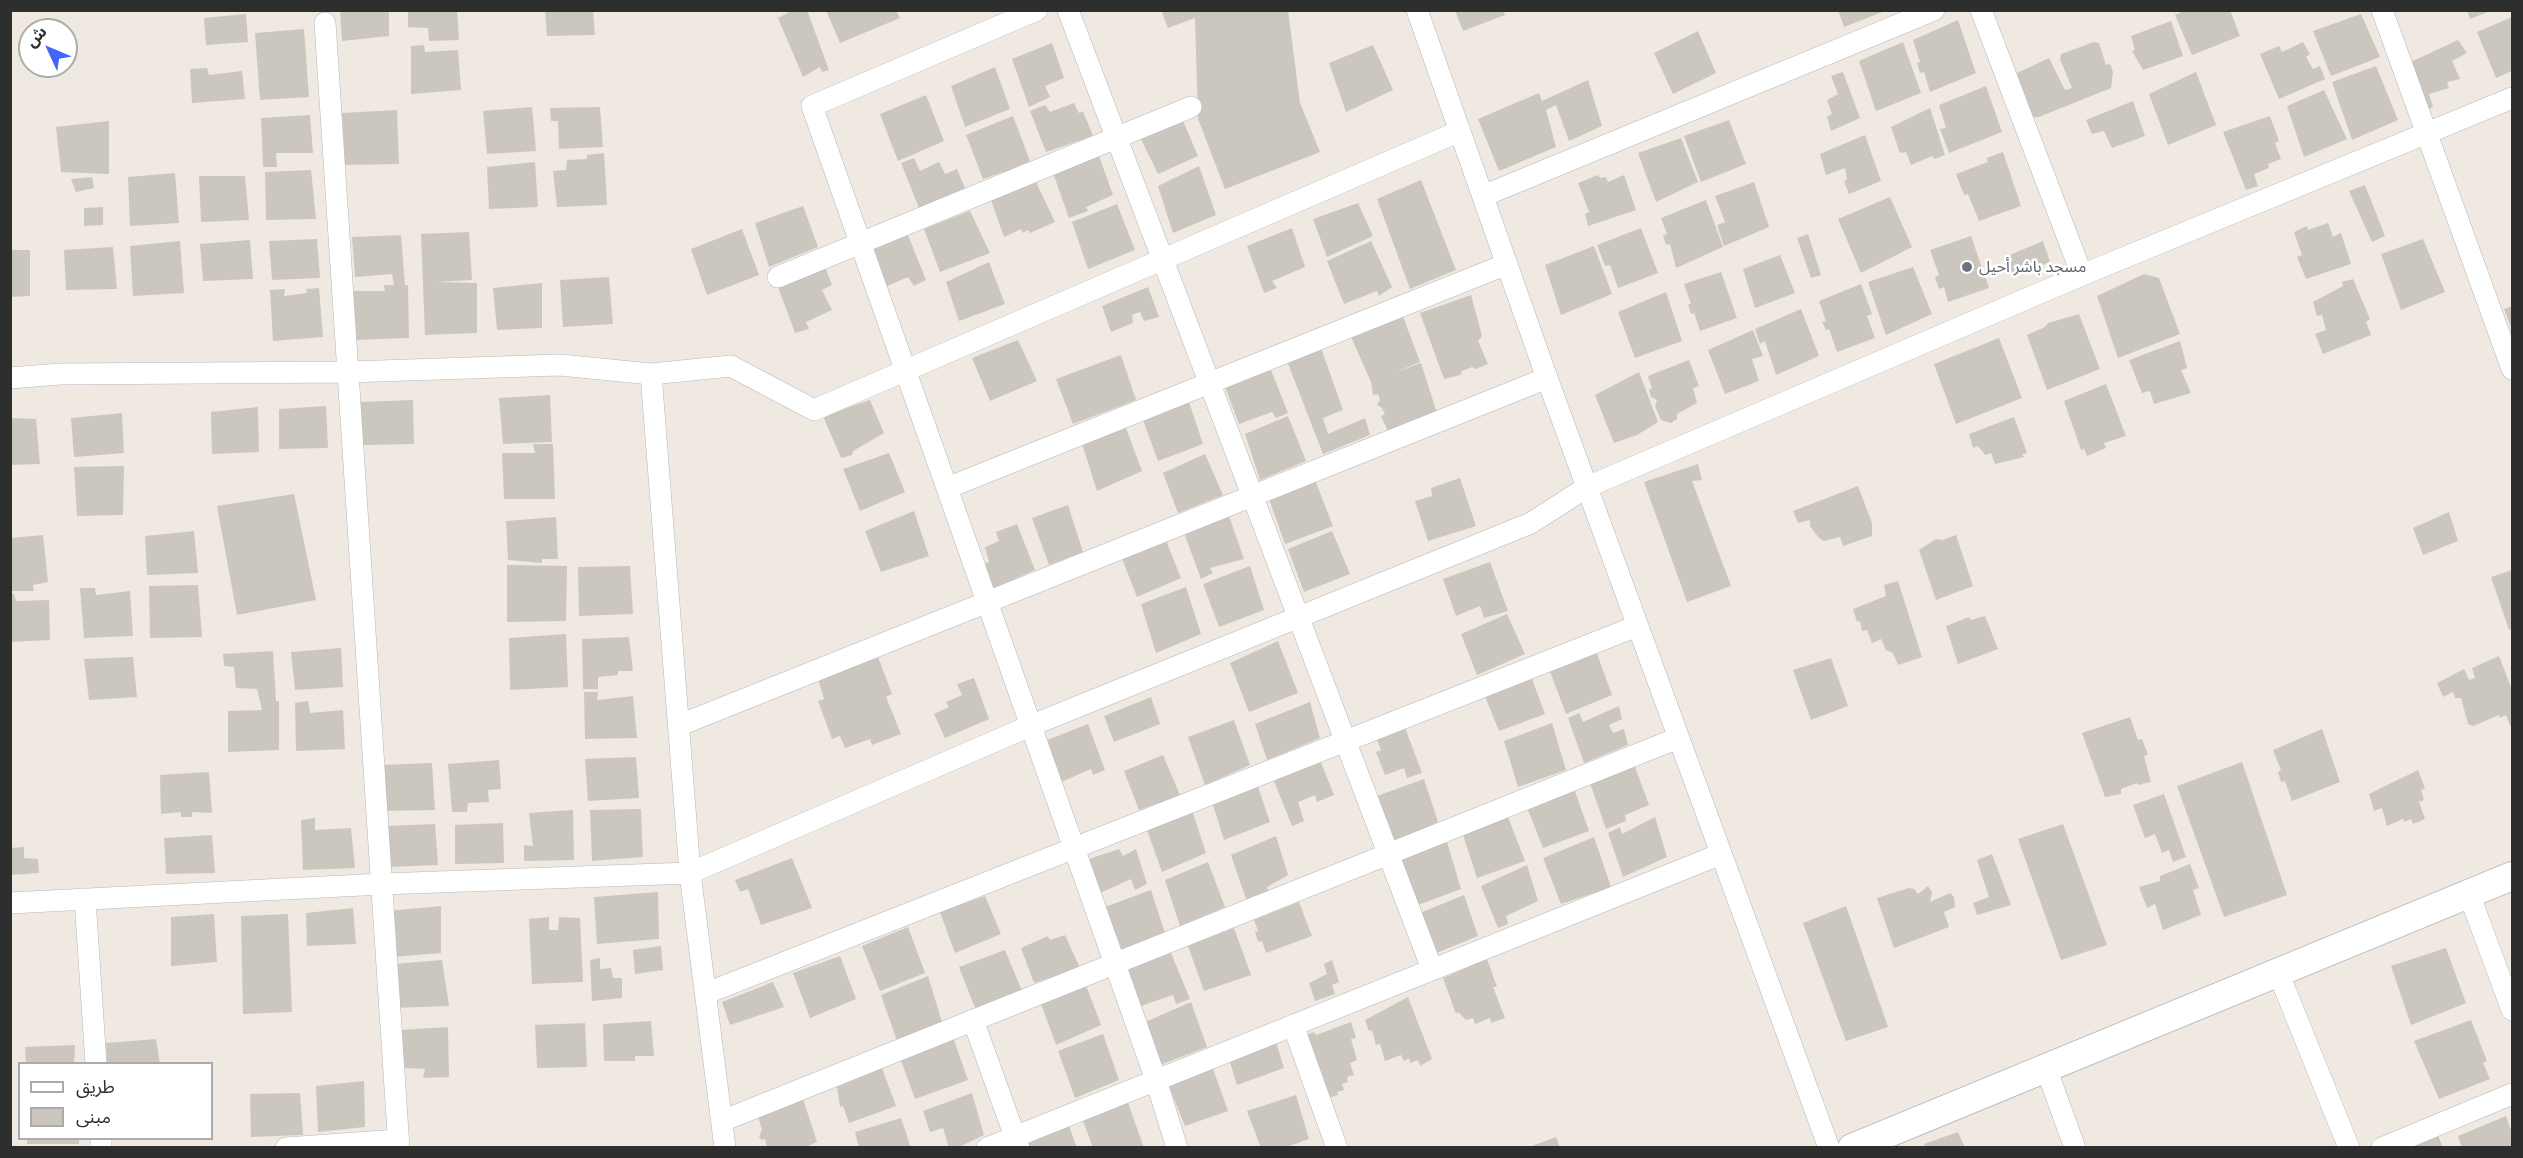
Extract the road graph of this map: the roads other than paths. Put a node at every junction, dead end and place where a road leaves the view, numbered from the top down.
1 (1037, 10) edge
2 (1068, 10) edge
3 (1417, 10) edge
4 (1934, 10) edge
5 (1981, 10) edge
6 (2382, 10) edge
7 (325, 23) dead end
8 (2512, 98) edge
9 (1191, 107) dead end
10 (1460, 131) junction
11 (2426, 135) junction
12 (1116, 138) junction
13 (1482, 196) junction
14 (860, 243) junction
15 (1162, 259) junction
16 (1507, 264) junction
17 (2082, 275) junction
18 (778, 277) dead end
19 (2512, 369) edge
20 (905, 370) junction
21 (348, 372) junction
22 (651, 374) junction
23 (10, 378) edge
24 (1547, 378) junction
25 (1209, 383) junction
26 (1587, 487) junction
27 (947, 488) junction
28 (1252, 496) junction
29 (987, 602) junction
30 (1299, 618) junction
31 (1637, 626) junction
32 (680, 725) junction
33 (1030, 726) junction
34 (1678, 738) junction
35 (1346, 741) junction
36 (1074, 848) junction
37 (1388, 853) junction
38 (1721, 854) junction
39 (690, 873) junction
40 (2512, 876) edge
41 (382, 884) junction
42 (2469, 894) junction
43 (85, 899) junction
44 (10, 903) edge
45 (1115, 963) junction
46 (1432, 969) junction
47 (2278, 972) junction
48 (707, 993) junction
49 (2512, 1010) edge
50 (973, 1020) junction
51 (1293, 1025) junction
52 (96, 1062) edge
53 (2046, 1068) junction
54 (1156, 1080) junction
55 (2512, 1094) edge
56 (722, 1121) junction
57 (1017, 1142) edge
58 (399, 1144) edge
59 (286, 1148) edge
60 (725, 1148) edge
61 (987, 1148) edge
62 (1177, 1148) edge
63 (1337, 1148) edge
64 (1828, 1148) edge
65 (1852, 1148) edge
66 (2075, 1148) edge
67 (2349, 1148) edge
68 (2382, 1148) edge

1 - 14 street
2 - 12 street
3 - 10 street
4 - 13 street
5 - 17 street
6 - 11 street
7 - 21 street
8 - 11 street
9 - 12 street
10 - 13 street
10 - 15 street
11 - 17 street
11 - 19 street
12 - 14 street
12 - 15 street
13 - 16 street
14 - 18 street
14 - 20 street
15 - 20 street
15 - 25 street
16 - 24 street
16 - 25 street
17 - 26 street
20 - 22 street
20 - 27 street
21 - 22 street
21 - 23 street
21 - 41 street
22 - 32 street
24 - 26 street
24 - 28 street
25 - 27 street
25 - 28 street
26 - 30 street
26 - 31 street
27 - 29 street
28 - 29 street
28 - 30 street
29 - 32 street
29 - 33 street
30 - 33 street
30 - 35 street
31 - 34 street
31 - 35 street
32 - 39 street
33 - 36 street
33 - 39 street
34 - 37 street
34 - 38 street
35 - 36 street
35 - 37 street
36 - 45 street
36 - 48 street
37 - 45 street
37 - 46 street
38 - 46 street
38 - 64 street
39 - 41 street
39 - 48 street
40 - 42 street
41 - 43 street
41 - 58 street
42 - 47 street
42 - 49 street
43 - 44 street
43 - 52 street
45 - 50 street
45 - 54 street
46 - 51 street
47 - 53 street
47 - 67 street
48 - 56 street
50 - 56 street
50 - 57 street
51 - 54 street
51 - 63 street
53 - 65 street
53 - 66 street
54 - 57 street
54 - 62 street
55 - 68 street
56 - 60 street
57 - 61 street
58 - 59 street

